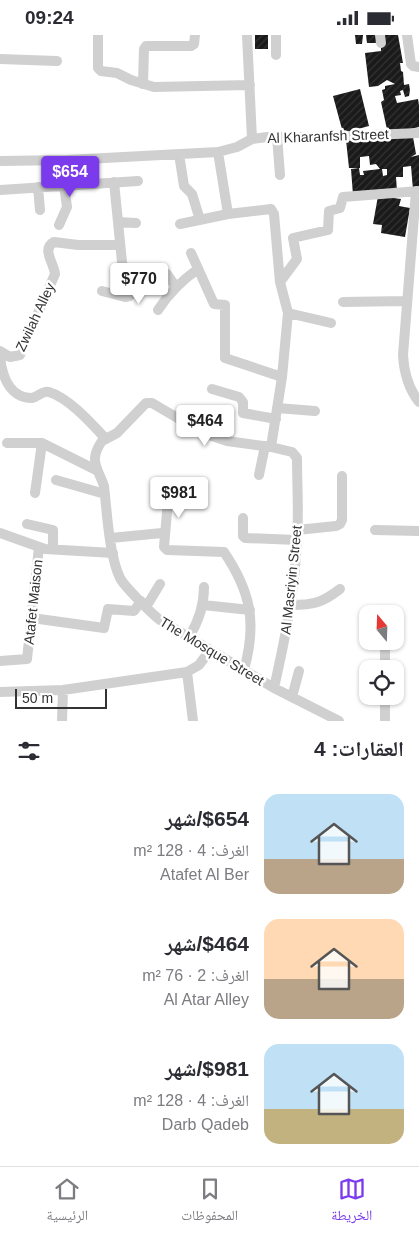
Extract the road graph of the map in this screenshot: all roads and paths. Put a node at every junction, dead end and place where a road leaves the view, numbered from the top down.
1 (98, 35) edge
2 (195, 35) edge
3 (247, 35) edge
4 (276, 35) edge
5 (407, 35) edge
6 (276, 55) dead end
7 (0, 59) edge
8 (56, 61) dead end
9 (419, 67) edge
10 (143, 85) junction
11 (250, 85) junction
12 (419, 133) edge
13 (277, 136) junction
14 (252, 139) junction
15 (218, 152) junction
16 (179, 154) junction
17 (0, 161) edge
18 (280, 175) dead end
19 (138, 181) dead end
20 (114, 182) junction
21 (64, 185) junction
22 (38, 187) junction
23 (0, 190) edge
24 (417, 191) edge
25 (40, 209) dead end
26 (228, 214) junction
27 (200, 220) junction
28 (118, 223) junction
29 (136, 223) dead end
30 (180, 224) dead end
31 (59, 225) dead end
32 (120, 245) junction
33 (191, 253) dead end
34 (198, 269) junction
35 (123, 272) dead end
36 (280, 282) junction
37 (176, 287) junction
38 (102, 291) dead end
39 (407, 301) junction
40 (343, 302) dead end
41 (158, 310) dead end
42 (288, 313) junction
43 (331, 323) dead end
44 (0, 351) edge
45 (0, 357) edge
46 (282, 377) junction
47 (212, 389) dead end
48 (419, 403) edge
49 (277, 408) junction
50 (315, 411) dead end
51 (276, 419) junction
52 (105, 439) junction
53 (7, 443) dead end
54 (42, 443) junction
55 (268, 446) junction
56 (96, 470) junction
57 (259, 475) dead end
58 (342, 475) dead end
59 (56, 480) dead end
60 (35, 493) dead end
61 (105, 494) junction
62 (168, 501) dead end
63 (243, 518) dead end
64 (28, 524) dead end
65 (375, 530) dead end
66 (419, 531) edge
67 (0, 533) edge
68 (165, 535) junction
69 (297, 535) junction
70 (111, 539) junction
71 (39, 547) junction
72 (53, 549) junction
73 (113, 553) junction
74 (160, 584) dead end
75 (204, 587) dead end
76 (340, 589) dead end
77 (143, 604) junction
78 (203, 605) junction
79 (290, 605) junction
80 (250, 610) junction
81 (32, 619) junction
82 (189, 637) junction
83 (210, 650) junction
84 (0, 661) edge
85 (244, 670) junction
86 (300, 671) dead end
87 (188, 672) junction
88 (274, 688) junction
89 (63, 690) junction
90 (0, 692) edge
91 (292, 697) junction
92 (385, 705) edge
93 (62, 721) edge
94 (193, 721) edge
95 (339, 721) edge
96 (385, 721) edge

1 - 10 street
2 - 10 street
3 - 11 street
4 - 6 street
5 - 9 street
7 - 8 street
10 - 11 street
11 - 14 street
12 - 13 street, Al Kharanfsh Street
13 - 14 street, Al Kharanfsh Street
13 - 18 street
14 - 15 street, Al Kharanfsh Street
15 - 16 street, Al Kharanfsh Street
15 - 26 street
16 - 17 street, Al Kharanfsh Street
16 - 27 street
19 - 20 street
20 - 21 street
20 - 28 street
21 - 22 street
21 - 31 street
22 - 23 street
22 - 25 street
24 - 36 street
24 - 39 street
26 - 27 street
26 - 36 street
27 - 30 street
28 - 29 street
28 - 32 street
32 - 35 street
32 - 44 street, Zwilah Alley
33 - 34 street
34 - 37 street
34 - 46 street
36 - 42 street
37 - 38 street
37 - 41 street
39 - 40 street
39 - 48 street
42 - 43 street
42 - 46 street
45 - 52 street
46 - 49 street
47 - 51 street
49 - 50 street
49 - 51 street
51 - 55 street
52 - 55 street
52 - 56 street
53 - 54 street
54 - 56 street
54 - 60 street
55 - 57 street
55 - 69 street, Al Masriyin Street
56 - 61 street, The Mosque Street
58 - 69 street
59 - 61 street
61 - 70 street, The Mosque Street
62 - 68 street
63 - 69 street
64 - 72 street
65 - 66 street
67 - 71 street
68 - 70 street
68 - 80 street
69 - 79 street, Al Masriyin Street
70 - 73 street, The Mosque Street
71 - 72 street
71 - 81 street, Atafet Maison
72 - 73 street
73 - 77 street, The Mosque Street
74 - 77 street
75 - 78 street
76 - 79 street
77 - 81 street
77 - 82 street, The Mosque Street
78 - 80 street
78 - 82 street
79 - 88 street, Al Masriyin Street
80 - 85 street
81 - 84 street, Atafet Maison
82 - 83 street, The Mosque Street
83 - 85 street, The Mosque Street
83 - 87 street
85 - 88 street, The Mosque Street
86 - 91 street
87 - 89 street
87 - 94 street
88 - 91 street, The Mosque Street
89 - 90 street
89 - 93 street
91 - 95 street, The Mosque Street
92 - 96 street

